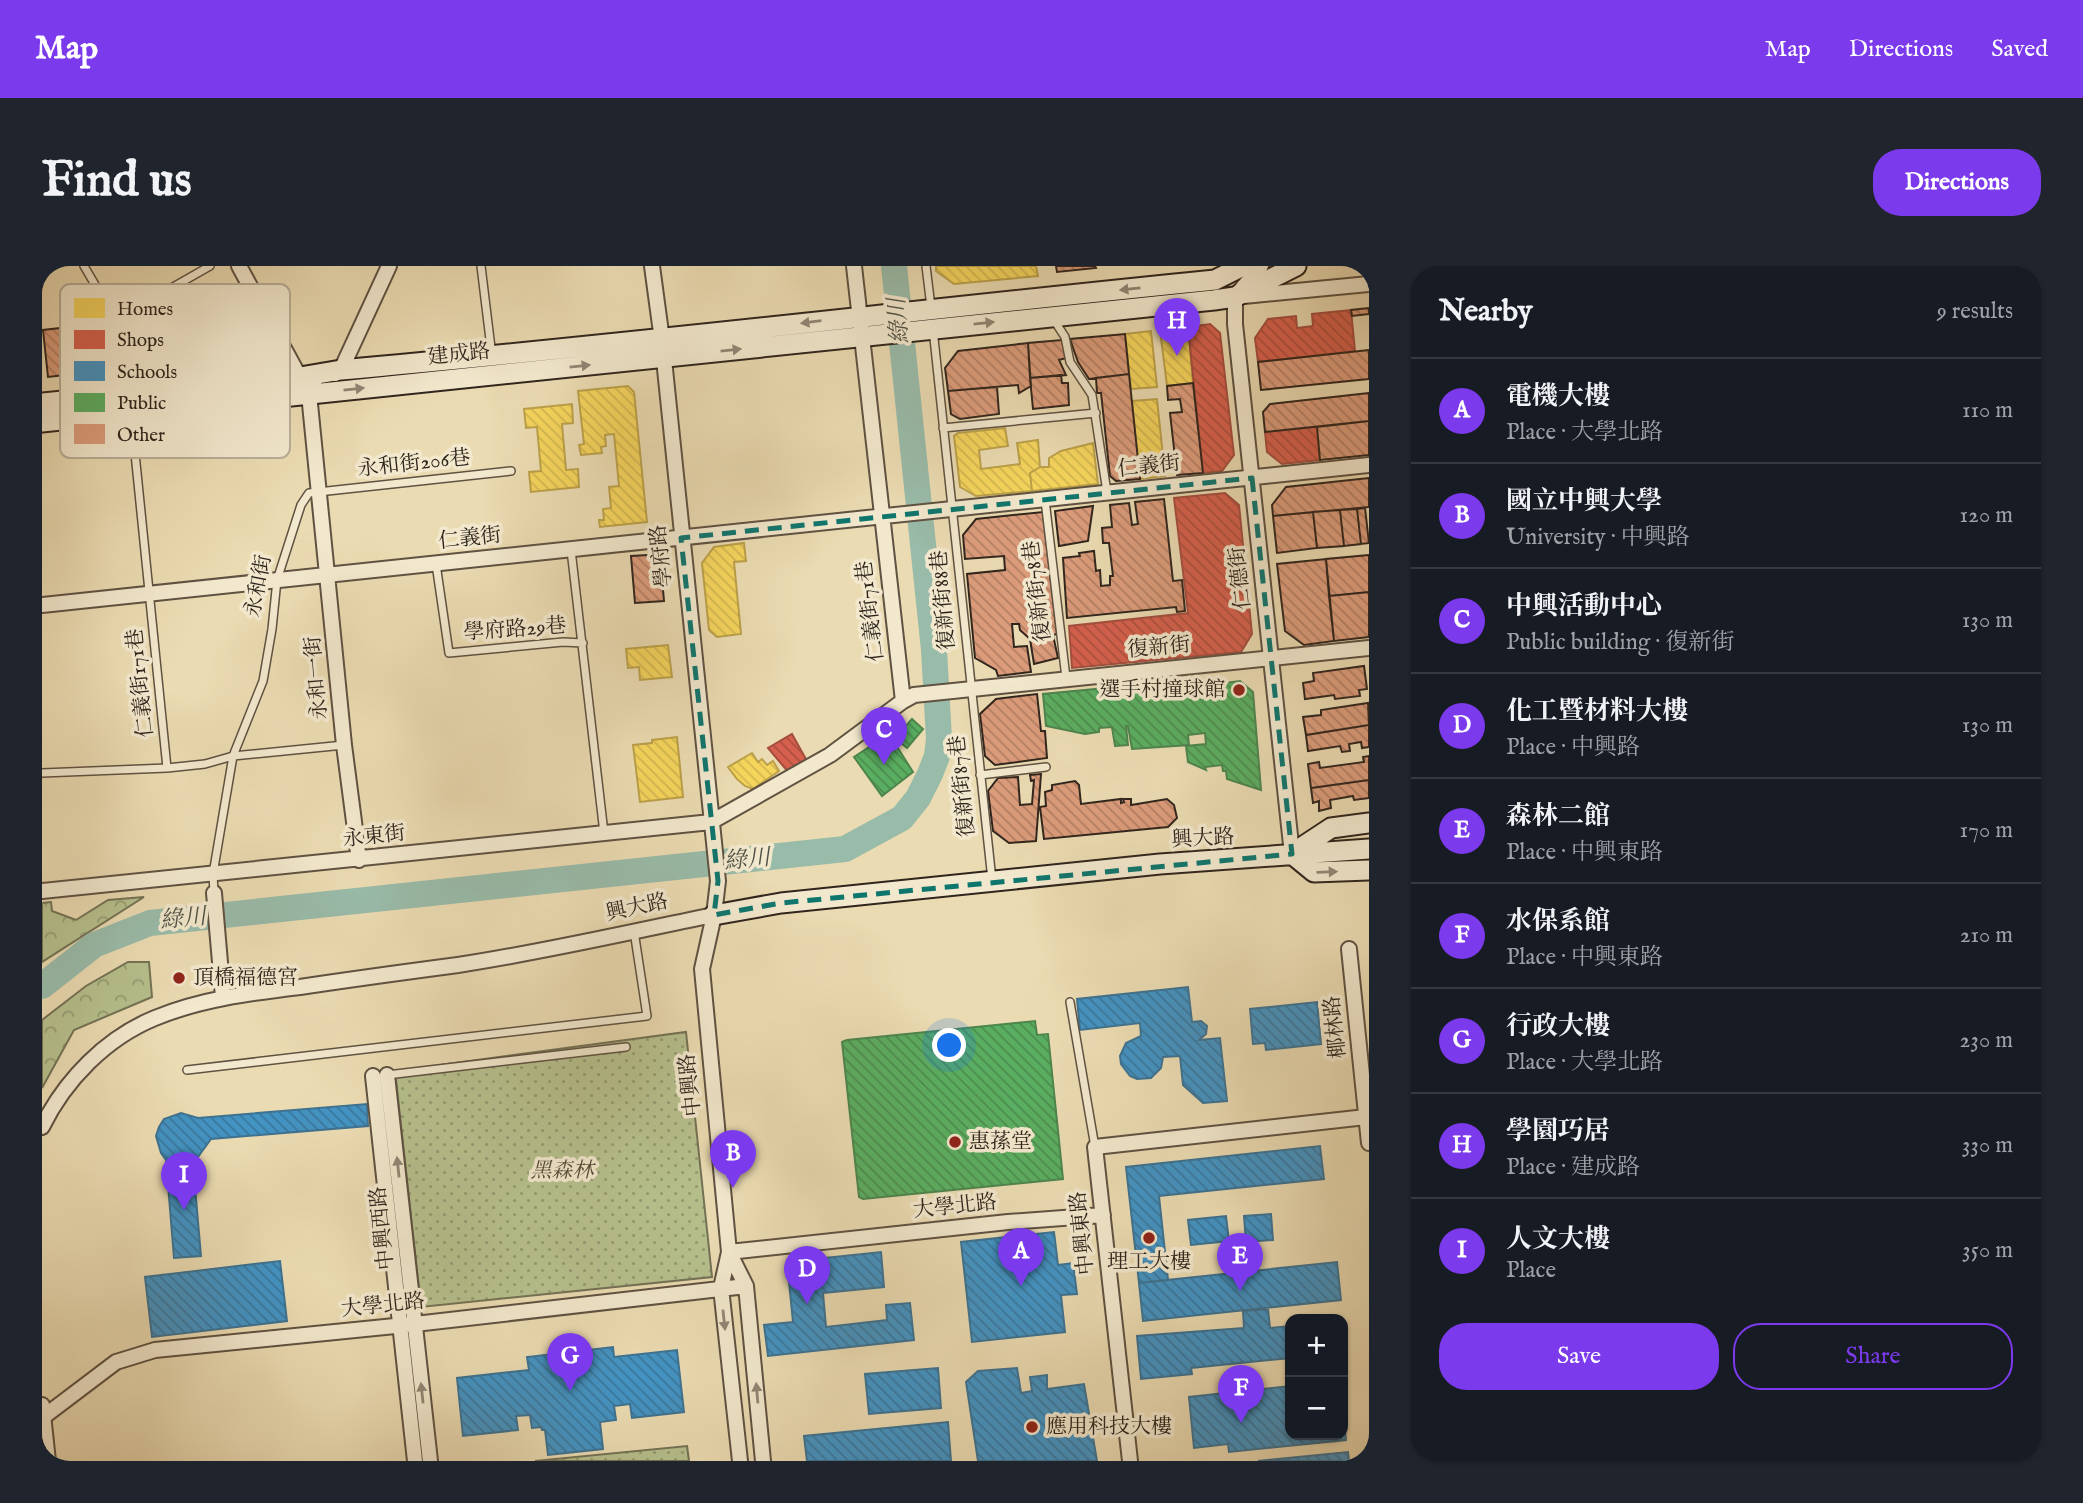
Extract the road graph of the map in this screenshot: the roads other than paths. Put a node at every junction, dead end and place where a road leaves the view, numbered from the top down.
1 (83, 266) edge
2 (211, 266) edge
3 (239, 266) edge
4 (389, 266) edge
5 (481, 266) edge
6 (652, 266) edge
7 (854, 266) edge
8 (926, 266) edge
9 (1243, 266) edge
10 (1261, 266) edge
11 (1296, 266) edge
12 (94, 284) edge
13 (179, 284) edge
14 (249, 284) edge
15 (1369, 284) edge
16 (1235, 297) junction
17 (922, 309) junction
18 (869, 315) junction
19 (1051, 316) junction
20 (925, 330) junction
21 (872, 336) junction
22 (663, 348) junction
23 (492, 356) junction
24 (290, 359) edge
25 (341, 370) junction
26 (304, 385) junction
27 (290, 386) edge
28 (290, 387) edge
29 (60, 402) edge
30 (42, 403) edge
31 (1096, 413) junction
32 (60, 420) edge
33 (42, 422) edge
34 (943, 428) junction
35 (136, 458) edge
36 (1369, 465) edge
37 (511, 471) dead end
38 (1252, 478) junction
39 (320, 492) junction
40 (1107, 493) junction
41 (1045, 500) junction
42 (954, 509) junction
43 (882, 517) junction
44 (681, 538) junction
45 (571, 550) junction
46 (436, 564) junction
47 (328, 575) junction
48 (277, 580) junction
49 (150, 594) junction
50 (42, 605) edge
51 (583, 643) junction
52 (1369, 648) edge
53 (1272, 659) junction
54 (1066, 678) junction
55 (970, 688) junction
56 (903, 701) junction
57 (344, 745) junction
58 (233, 756) junction
59 (167, 768) junction
60 (1046, 768) dead end
61 (42, 773) edge
62 (980, 775) junction
63 (711, 822) junction
64 (1369, 823) edge
65 (604, 834) junction
66 (1369, 849) edge
67 (1292, 854) junction
68 (359, 860) junction
69 (1369, 870) edge
70 (213, 874) junction
71 (992, 880) junction
72 (42, 891) edge
73 (214, 892) joint
74 (714, 915) junction
75 (634, 930) junction
76 (1349, 948) dead end
77 (223, 997) junction
78 (1070, 1002) dead end
79 (1363, 1027) edge
80 (626, 1047) dead end
81 (187, 1070) dead end
82 (380, 1076) joint
83 (1366, 1117) junction
84 (42, 1127) edge
85 (1369, 1143) edge
86 (1095, 1147) junction
87 (1102, 1215) junction
88 (729, 1252) junction
89 (747, 1286) junction
90 (721, 1288) junction
91 (408, 1325) junction
92 (42, 1413) edge
93 (48, 1461) edge
94 (415, 1461) edge
95 (430, 1461) edge
96 (740, 1461) edge
97 (763, 1461) edge
98 (1130, 1461) edge

1 - 12 lane
2 - 13 lane
3 - 14 street
4 - 25 street
5 - 23 lane
6 - 22 street, 學府路
7 - 18 street, 仁義街71巷
8 - 17 lane, 復新街88巷
9 -> 17 street
10 - 16 street
11 - 16 street
15 - 16 street
16 - 19 street
16 - 38 street, 仁德街
17 - 18 street, 建成路
17 - 20 lane, 復新街88巷
18 - 21 street, 仁義街71巷
18 -> 22 street, 建成路
20 -> 19 street
19 - 31 lane
20 - 21 street, 建成路
20 - 34 lane, 復新街88巷
22 -> 21 street, 建成路
21 - 43 street, 仁義街71巷
22 - 23 street, 建成路
26 -> 22 street, 建成路
22 - 44 street, 學府路
23 - 25 street, 建成路
24 - 26 street
25 - 26 street, 建成路
26 - 27 street, 建成路
26 - 28 street, 建成路
26 - 39 street
29 - 30 street, 建成路
31 - 34 lane
31 - 40 lane
32 - 33 street, 建成路
34 - 42 lane, 復新街88巷
35 - 49 lane, 仁義街171巷
36 - 38 street, 仁義街
37 - 39 lane, 永和街206巷
38 - 40 street, 仁義街
38 - 53 street, 仁德街
39 - 47 street, 永和一街
39 - 48 lane, 永和街
40 - 41 street, 仁義街
41 - 42 street, 仁義街
41 - 54 lane, 復新街78巷
42 - 43 street, 仁義街
42 - 55 lane, 復新街88巷
43 - 44 street, 仁義街
43 - 56 street, 仁義街71巷
44 - 45 street, 仁義街
44 - 63 street, 學府路
45 - 46 street, 仁義街
45 - 51 lane
46 - 47 street, 仁義街
46 - 51 lane, 學府路29巷
47 - 48 street, 仁義街
47 - 57 street, 永和一街
48 - 49 street, 仁義街
48 - 58 lane, 永和街
49 - 50 street, 仁義街
49 - 59 lane, 仁義街171巷
51 - 65 lane
52 - 53 street, 復新街
53 - 54 street, 復新街
53 - 67 street, 仁德街
54 - 55 street, 復新街
55 - 56 street, 復新街
55 - 62 lane, 復新街87巷
56 - 63 street
57 - 58 lane
57 - 68 street, 永和一街
58 - 59 lane
58 - 70 lane, 永和街
59 - 61 lane
60 - 62 lane
62 - 71 lane, 復新街87巷
63 - 65 street, 永東街
63 - 74 street, 學府路
64 - 67 street, 興大路
65 - 68 street, 永東街
66 - 67 street, 興大路
67 -> 69 street
67 - 71 street, 興大路
68 - 70 street, 永東街
70 - 72 street, 永東街
70 - 73 lane, 永和街
71 - 74 street, 興大路
73 - 77 street
74 - 75 street, 興大路
74 - 88 street, 中興路
75 - 77 street, 興大路
75 - 81 lane
76 - 79 street, 椰林路
77 - 84 street, 興大路
78 - 86 lane, 中興東路
79 - 83 street, 椰林路
80 - 82 lane
82 - 91 street, 中興西路
83 - 85 street, 椰林路
83 - 86 street
86 - 87 street, 中興東路
87 - 88 street, 大學北路
87 - 98 street, 中興東路
88 - 89 street, 中興路
88 - 90 street, 中興路
89 - 90 street, 大學北路
97 -> 89 street, 中興路
90 - 91 street, 大學北路
90 -> 96 street, 中興路
91 - 92 street, 大學北路
91 - 94 street, 中興西路
95 -> 91 street, 中興西路
92 - 93 street

